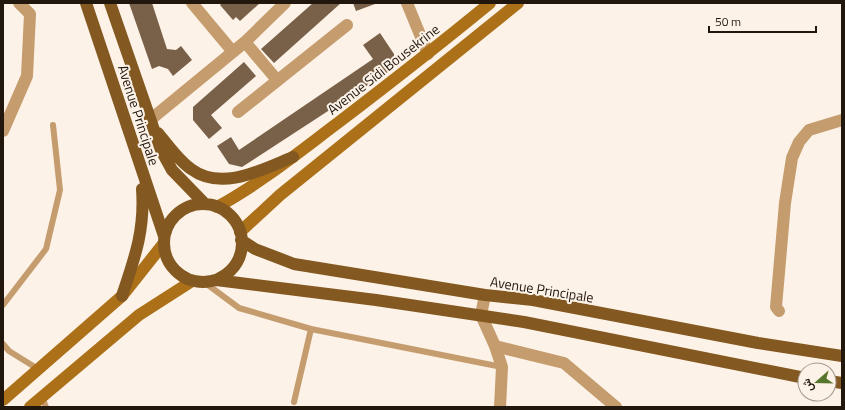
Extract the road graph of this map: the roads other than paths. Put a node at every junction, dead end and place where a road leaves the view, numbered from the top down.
1 (19, 3) edge
2 (86, 3) edge
3 (110, 3) edge
4 (192, 3) edge
5 (285, 3) edge
6 (407, 3) edge
7 (490, 3) edge
8 (518, 3) edge
9 (347, 25) dead end
10 (245, 42) junction
11 (233, 52) junction
12 (428, 54) junction
13 (277, 80) junction
14 (238, 112) dead end
15 (842, 120) edge
16 (152, 124) junction
17 (54, 126) dead end
18 (3, 131) edge
19 (293, 157) junction
20 (142, 170) junction
21 (205, 204) junction
22 (217, 207) junction
23 (241, 236) junction
24 (164, 240) junction
25 (204, 281) junction
26 (485, 295) junction
27 (122, 296) junction
28 (3, 306) edge
29 (779, 311) dead end
30 (481, 315) junction
31 (311, 329) junction
32 (3, 344) edge
33 (495, 346) junction
34 (842, 356) edge
35 (502, 367) junction
36 (38, 369) junction
37 (797, 376) edge
38 (3, 400) edge
39 (44, 402) edge
40 (294, 402) dead end
41 (30, 407) edge
42 (500, 407) edge
43 (616, 407) edge

1 - 18 street
2 - 20 main road, Avenue Principale
3 - 16 main road, Avenue Principale
4 - 11 street
5 - 10 street
6 - 12 street
7 - 12 main road, Avenue Sidi Bousekrine
8 - 23 main road
9 - 13 street
10 - 11 street
10 - 13 street
11 - 16 street
12 - 19 main road, Avenue Sidi Bousekrine
13 - 14 street
15 - 29 street
16 - 19 main road
16 - 21 main road, Avenue Principale
17 - 28 lane
19 - 22 main road
20 - 24 main road, Avenue Principale
20 - 27 main road
21 - 22 main road
21 - 24 main road
22 - 23 main road
23 - 25 main road
23 - 26 main road, Avenue Principale
24 - 25 main road
24 - 27 main road
25 - 30 main road
25 - 31 lane
25 - 39 main road
26 - 30 street
26 - 34 main road, Avenue Principale
27 - 36 main road
30 - 33 street
30 - 37 main road
31 - 35 lane
31 - 40 lane
32 - 36 lane
33 - 35 street
33 - 43 street
35 - 42 street
36 - 38 main road
39 - 41 main road

